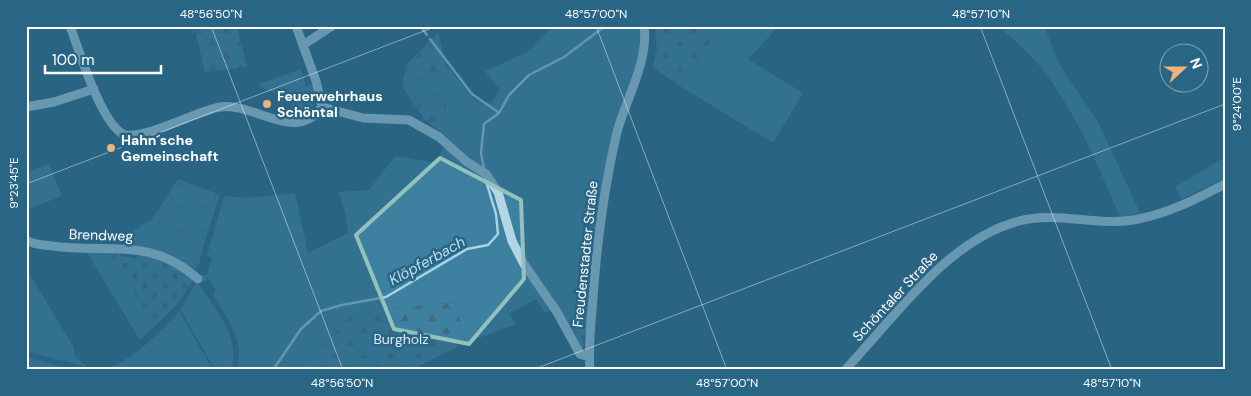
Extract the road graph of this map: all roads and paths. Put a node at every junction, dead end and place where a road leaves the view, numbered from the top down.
1 (70, 26) edge
2 (296, 26) edge
3 (332, 26) edge
4 (644, 26) edge
5 (303, 45) junction
6 (94, 89) junction
7 (26, 107) edge
8 (322, 107) junction
9 (1225, 184) edge
10 (26, 240) edge
11 (198, 279) dead end
12 (588, 357) junction
13 (590, 370) edge
14 (845, 370) edge

1 - 6 street
2 - 5 street
3 - 5 street
4 - 12 street, Freudenstadter Straße
5 - 8 street
6 - 7 street
6 - 8 street
8 - 12 street
9 - 14 street, Schöntaler Straße
10 - 11 street, Brendweg
12 - 13 street, Freudenstadter Straße

